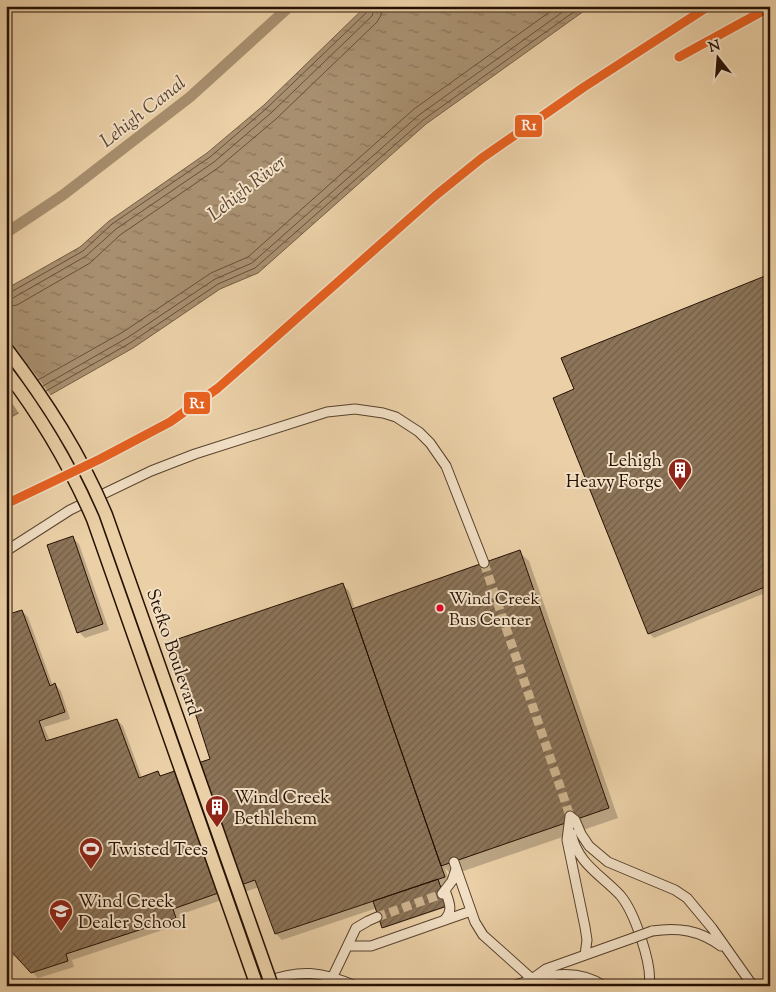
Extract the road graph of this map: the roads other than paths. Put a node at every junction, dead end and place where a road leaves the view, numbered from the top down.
1 (6, 348) edge
2 (6, 371) edge
3 (6, 551) edge
4 (484, 563) tunnel mouth
5 (572, 821) junction
6 (462, 887) junction
7 (444, 894) junction
8 (471, 911) junction
9 (377, 917) tunnel mouth
10 (444, 921) junction
11 (348, 946) junction
12 (585, 955) junction
13 (731, 957) junction
14 (333, 976) junction
15 (532, 979) junction
16 (255, 986) edge
17 (272, 986) edge
18 (356, 986) edge
19 (514, 986) edge
20 (540, 986) edge
21 (604, 986) edge
22 (649, 986) edge
23 (753, 986) edge

1 - 17 main road, Stefko Boulevard, bridge
2 - 16 main road, Stefko Boulevard, bridge
3 - 4 street
5 - 12 street
5 - 13 street
5 - 22 street
6 - 7 street
6 - 7 street
6 - 8 street
7 - 10 street
8 - 10 street
8 - 15 street
9 - 11 street
10 - 11 street
11 - 14 street
12 - 13 street, bridge
12 - 15 street
13 - 23 street
14 - 16 street
14 - 18 street
15 - 19 street
15 - 20 street
15 - 21 street

